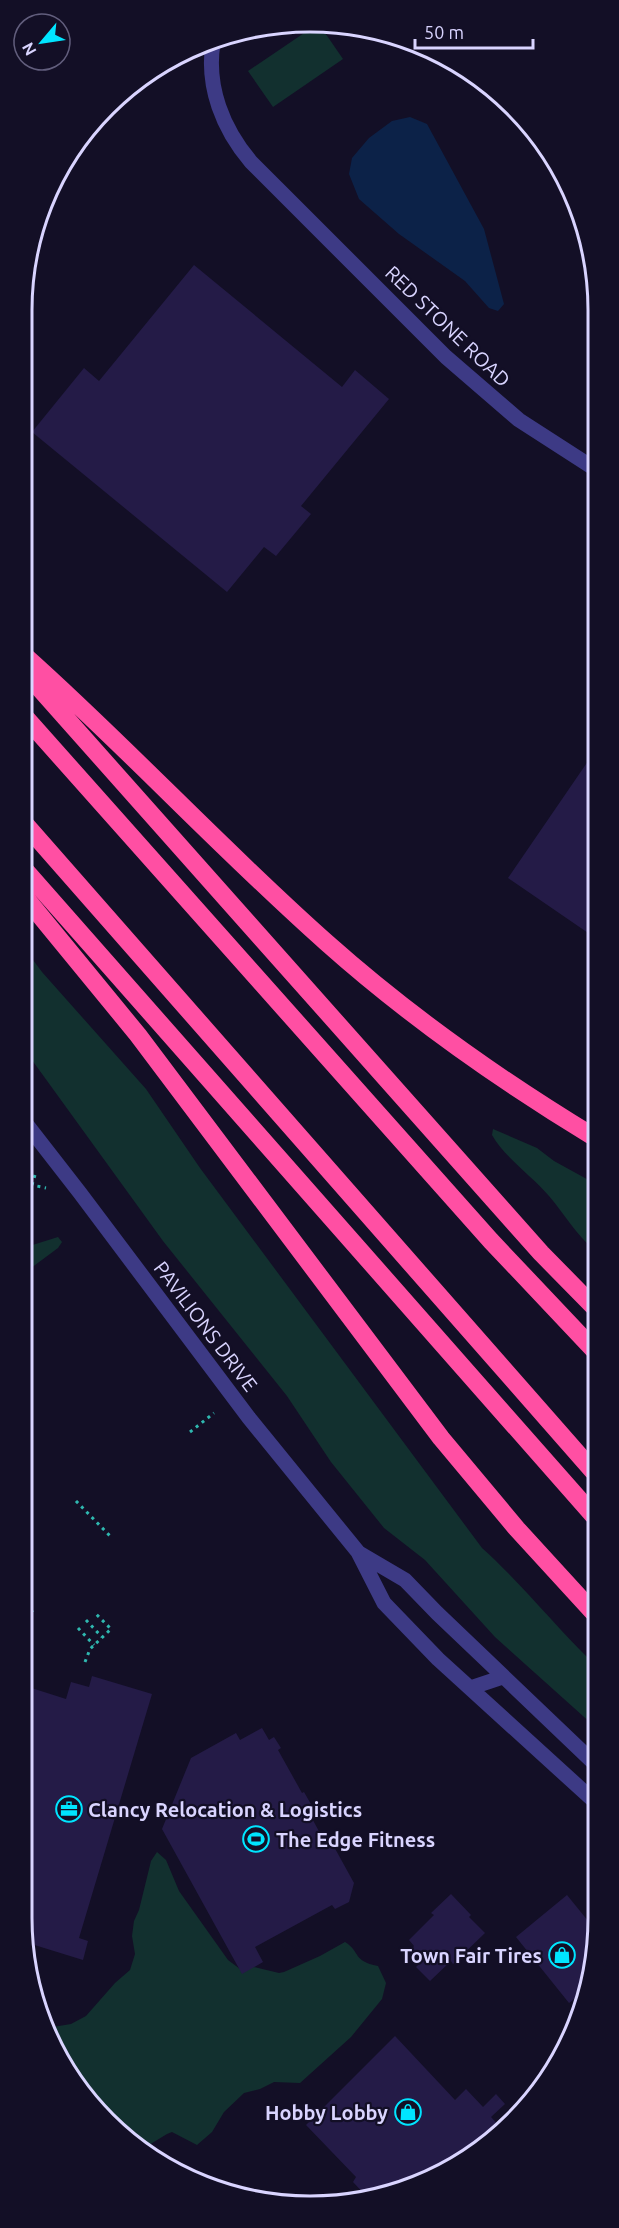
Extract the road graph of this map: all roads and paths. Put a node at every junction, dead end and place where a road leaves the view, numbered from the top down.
1 (213, 49) edge
2 (588, 464) edge
3 (32, 662) edge
4 (32, 680) edge
5 (32, 725) edge
6 (32, 832) edge
7 (32, 878) edge
8 (32, 906) edge
9 (32, 1132) edge
10 (588, 1133) edge
11 (35, 1175) dead end
12 (32, 1185) joint
13 (46, 1188) dead end
14 (588, 1301) edge
15 (588, 1344) edge
16 (214, 1413) dead end
17 (190, 1432) dead end
18 (588, 1465) edge
19 (76, 1501) dead end
20 (588, 1509) edge
21 (111, 1537) dead end
22 (358, 1552) junction
23 (588, 1607) edge
24 (94, 1612) dead end
25 (86, 1620) dead end
26 (78, 1628) dead end
27 (102, 1637) junction
28 (94, 1645) junction
29 (85, 1662) dead end
30 (503, 1677) junction
31 (470, 1688) junction
32 (588, 1757) edge
33 (588, 1795) edge

1 - 2 street, RED STONE ROAD
3 - 10 highway
4 - 14 highway
5 - 15 highway
6 - 18 highway
7 - 20 highway
8 - 23 highway
9 - 22 street, PAVILIONS DRIVE
11 - 12 path
12 - 13 path
16 - 17 path
19 - 21 path
22 - 30 street, PAVILIONS DRIVE
22 - 31 street, PAVILIONS DRIVE
24 - 27 path
25 - 27 path
26 - 28 path
27 - 28 path
28 - 29 path
30 - 31 street
30 - 32 street, PAVILIONS DRIVE
31 - 33 street, PAVILIONS DRIVE

